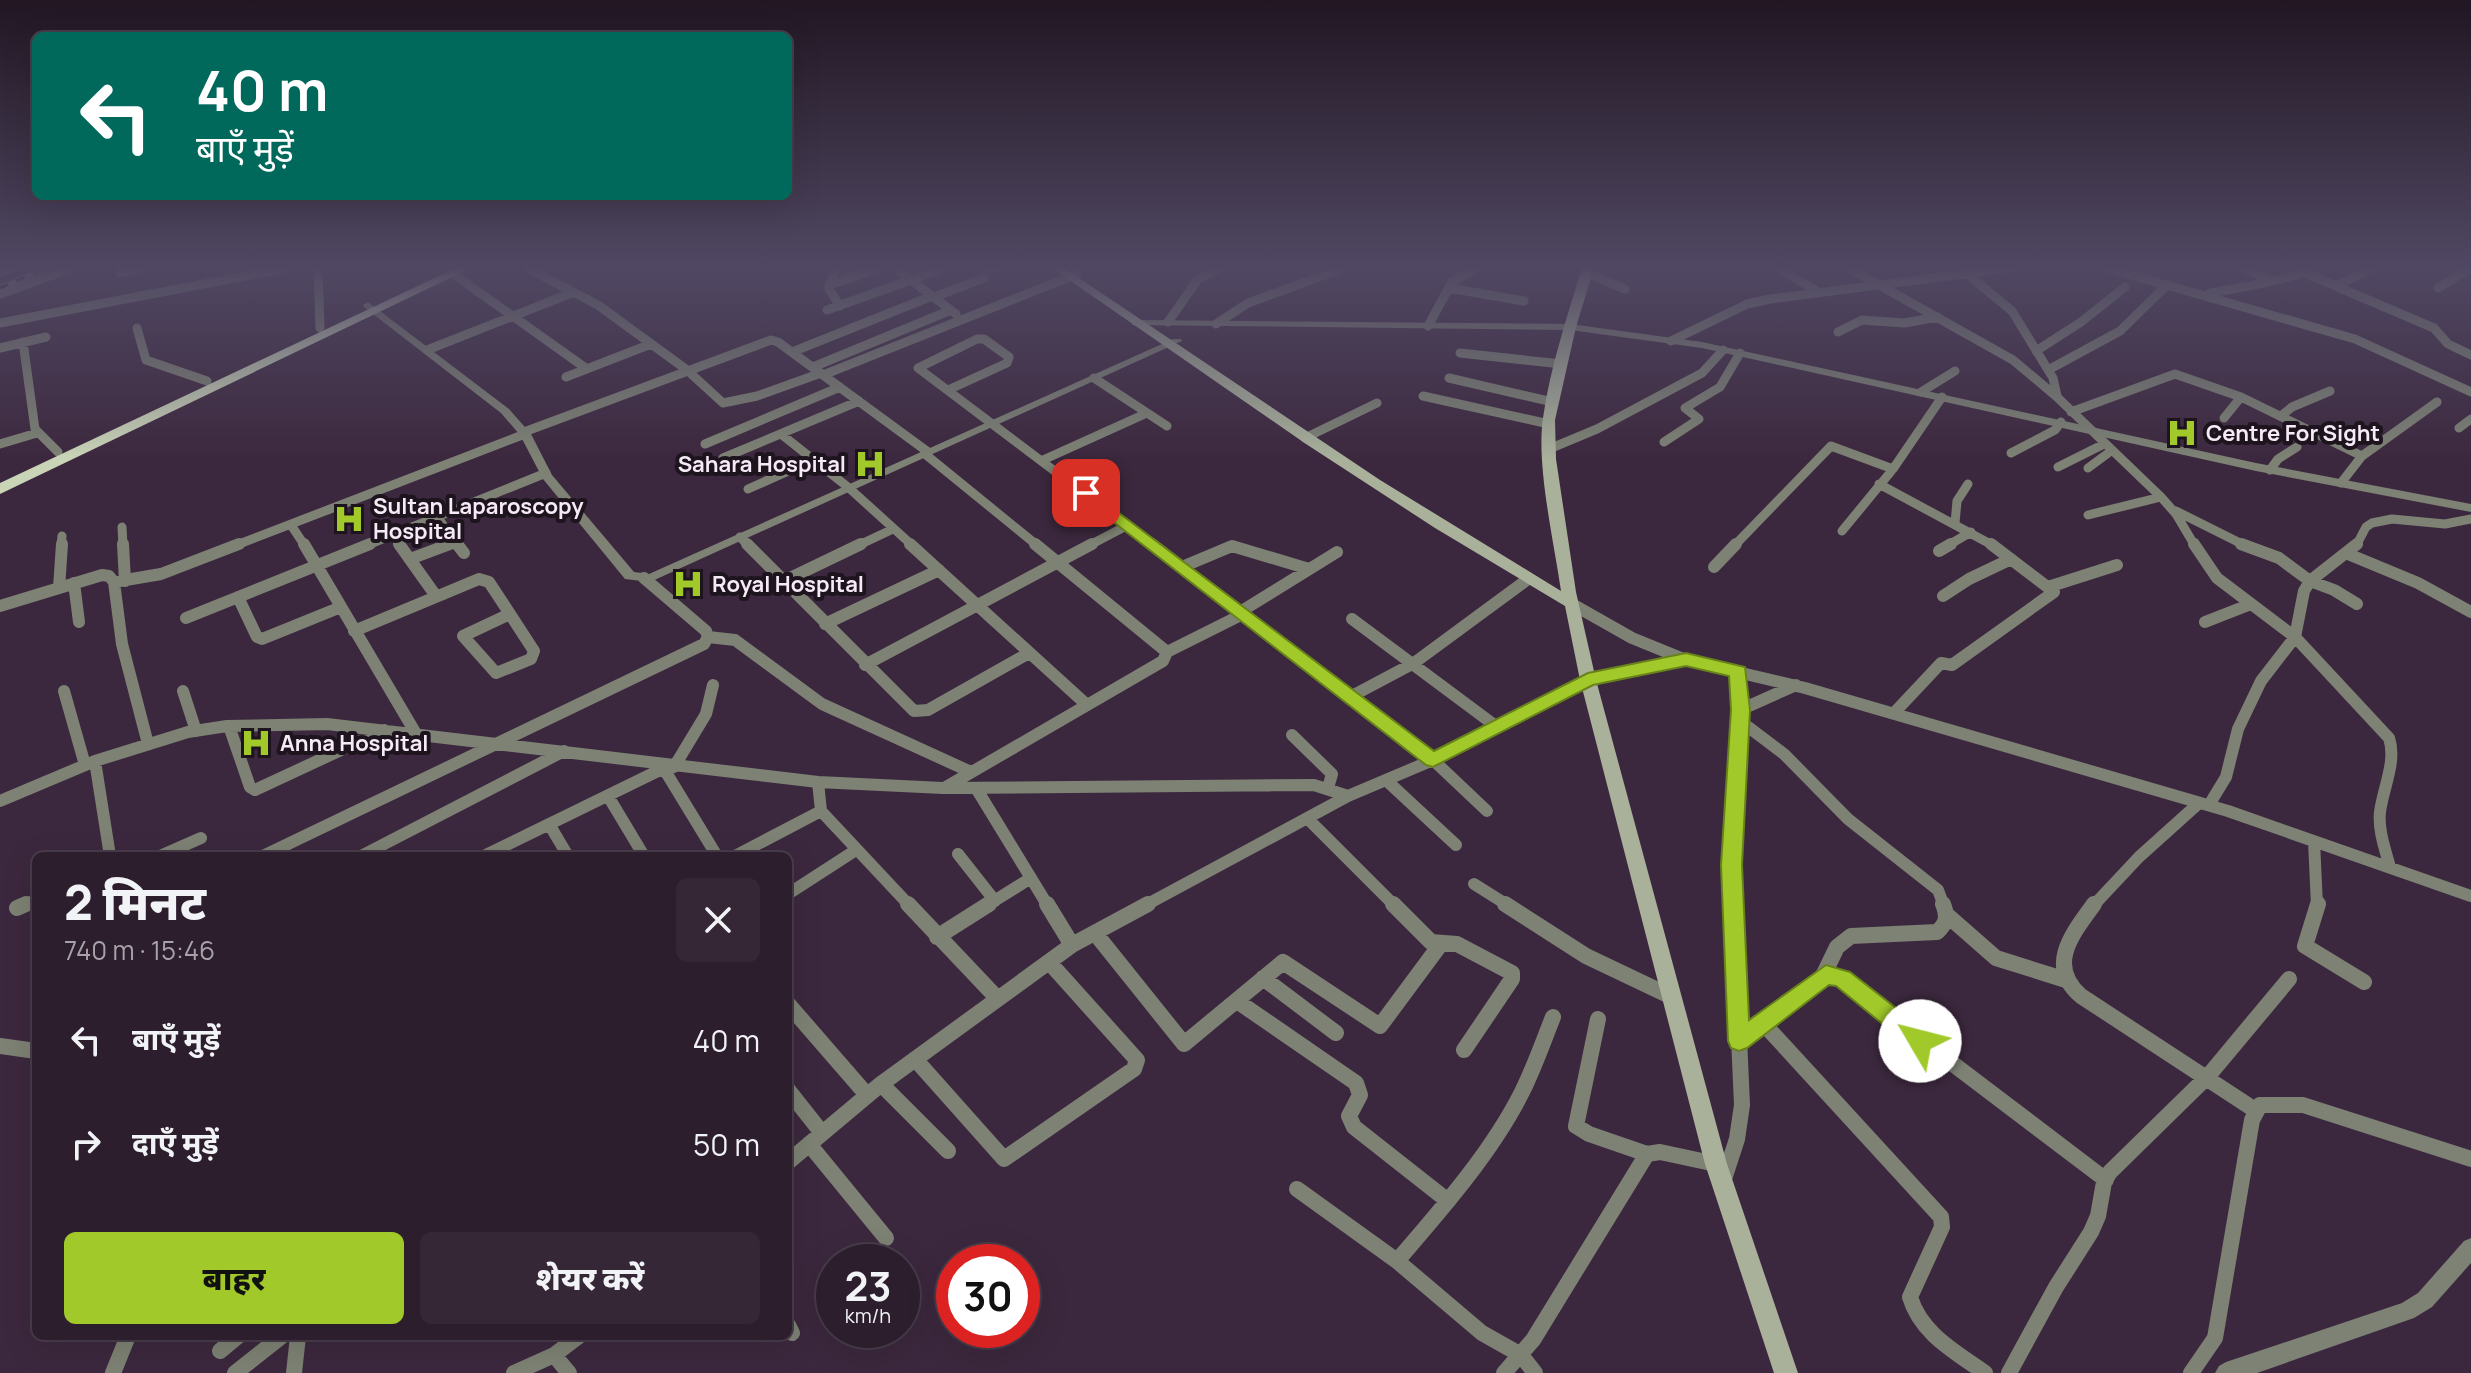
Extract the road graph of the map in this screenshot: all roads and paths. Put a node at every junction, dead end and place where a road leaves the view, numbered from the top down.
1 (138, 332) edge
2 (311, 332) edge
3 (322, 332) edge
4 (403, 332) edge
5 (472, 332) edge
6 (532, 332) edge
7 (635, 332) edge
8 (842, 332) edge
9 (904, 332) edge
10 (928, 332) edge
11 (1157, 332) edge
12 (1569, 332) edge
13 (1607, 332) edge
14 (1689, 332) edge
15 (1964, 332) edge
16 (2025, 332) edge
17 (2065, 332) edge
18 (2118, 332) edge
19 (2332, 332) edge
20 (2438, 332) edge
21 (46, 337) dead end
22 (1671, 341) junction
23 (23, 342) junction
24 (1172, 343) junction
25 (651, 344) junction
26 (0, 348) edge
27 (427, 350) junction
28 (1723, 350) junction
29 (2036, 351) junction
30 (792, 352) junction
31 (1460, 353) dead end
32 (1740, 353) junction
33 (2471, 355) edge
34 (1562, 364) junction
35 (587, 369) junction
36 (687, 370) junction
37 (2048, 370) junction
38 (1955, 371) dead end
39 (819, 372) junction
40 (566, 377) dead end
41 (1094, 378) junction
42 (1449, 378) dead end
43 (207, 381) junction
44 (840, 387) junction
45 (948, 390) junction
46 (2330, 391) dead end
47 (1921, 392) junction
48 (2471, 392) edge
49 (1423, 396) dead end
50 (1942, 397) junction
51 (2057, 397) junction
52 (2241, 397) junction
53 (859, 401) junction
54 (1553, 402) junction
55 (2437, 402) dead end
56 (1377, 403) dead end
57 (2071, 412) junction
58 (1147, 413) junction
59 (2281, 416) junction
60 (2224, 418) dead end
61 (765, 419) junction
62 (2471, 419) edge
63 (2061, 422) junction
64 (994, 423) junction
65 (1549, 424) junction
66 (1167, 426) dead end
67 (2086, 428) junction
68 (2459, 428) dead end
69 (37, 433) junction
70 (525, 433) junction
71 (781, 434) junction
72 (1310, 436) junction
73 (1664, 442) dead end
74 (0, 444) edge
75 (705, 444) dead end
76 (2297, 447) dead end
77 (2108, 448) junction
78 (1549, 449) junction
79 (58, 452) junction
80 (927, 453) junction
81 (2011, 453) dead end
82 (2362, 456) junction
83 (723, 458) dead end
84 (813, 460) junction
85 (1043, 460) junction
86 (2058, 467) dead end
87 (2088, 468) dead end
88 (1893, 469) junction
89 (2270, 470) junction
90 (546, 473) junction
91 (0, 480) edge
92 (2341, 483) junction
93 (1879, 484) junction
94 (1968, 484) dead end
95 (849, 488) junction
96 (0, 489) edge
97 (748, 489) dead end
98 (2161, 497) junction
99 (2170, 507) junction
100 (2471, 508) edge
101 (2088, 515) dead end
102 (437, 517) junction
103 (2471, 519) edge
104 (1955, 523) junction
105 (291, 525) junction
106 (1128, 525) junction
107 (122, 527) dead end
108 (893, 529) junction
109 (1842, 531) dead end
110 (1971, 532) junction
111 (393, 535) junction
112 (62, 536) dead end
113 (740, 537) junction
114 (455, 542) junction
115 (1939, 551) dead end
116 (1337, 552) dead end
117 (464, 553) dead end
118 (2348, 554) junction
119 (410, 559) junction
120 (2011, 559) junction
121 (1058, 562) junction
122 (318, 565) junction
123 (2117, 565) dead end
124 (1182, 567) junction
125 (1714, 567) dead end
126 (1309, 569) junction
127 (939, 570) junction
128 (644, 578) junction
129 (1528, 579) junction
130 (784, 581) junction
131 (2310, 581) junction
132 (119, 582) junction
133 (74, 583) junction
134 (2048, 587) junction
135 (59, 588) junction
136 (436, 596) junction
137 (1943, 596) dead end
138 (238, 597) junction
139 (1571, 598) junction
140 (2251, 604) junction
141 (2357, 604) dead end
142 (977, 605) junction
143 (0, 606) edge
144 (341, 607) junction
145 (2471, 612) edge
146 (1242, 613) junction
147 (510, 614) junction
148 (186, 618) dead end
149 (1352, 619) dead end
150 (79, 622) dead end
151 (2205, 622) dead end
152 (825, 624) junction
153 (354, 631) junction
154 (708, 637) junction
155 (2295, 637) junction
156 (1167, 652) junction
157 (1029, 653) junction
158 (1686, 660) junction
159 (1414, 663) junction
160 (865, 665) junction
161 (1738, 672) junction
162 (1588, 680) junction
163 (713, 685) dead end
164 (1796, 685) junction
165 (64, 691) dead end
166 (183, 691) dead end
167 (1350, 697) junction
168 (1087, 705) junction
169 (1894, 713) junction
170 (1740, 715) junction
171 (229, 726) junction
172 (1497, 727) junction
173 (384, 730) junction
174 (196, 731) junction
175 (415, 732) junction
176 (1292, 735) dead end
177 (148, 744) junction
178 (495, 745) junction
179 (564, 751) junction
180 (1433, 760) junction
181 (90, 763) junction
182 (669, 767) junction
183 (971, 772) junction
184 (1386, 780) junction
185 (818, 782) junction
186 (943, 788) junction
187 (976, 788) junction
188 (1328, 788) junction
189 (608, 796) junction
190 (1348, 796) junction
191 (0, 801) edge
192 (2204, 804) junction
193 (821, 811) junction
194 (1487, 811) dead end
195 (1307, 818) junction
196 (549, 824) junction
197 (201, 838) dead end
198 (2314, 841) junction
199 (1456, 845) dead end
200 (856, 850) junction
201 (109, 852) edge
202 (169, 852) edge
203 (271, 852) edge
204 (369, 852) edge
205 (496, 852) edge
206 (566, 852) edge
207 (642, 852) edge
208 (715, 852) edge
209 (743, 852) edge
210 (958, 854) dead end
211 (2390, 867) junction
212 (1031, 878) junction
213 (1474, 884) dead end
214 (792, 891) edge
215 (2471, 896) edge
216 (995, 901) junction
217 (32, 902) edge
218 (17, 908) dead end
219 (1947, 915) junction
220 (1095, 933) junction
221 (937, 937) junction
222 (1072, 945) junction
223 (1440, 945) junction
224 (1049, 962) junction
225 (1263, 978) junction
226 (1822, 978) junction
227 (2289, 979) dead end
228 (2066, 980) junction
229 (2364, 982) dead end
230 (1670, 996) junction
231 (998, 999) junction
232 (1237, 1001) junction
233 (792, 1009) edge
234 (1553, 1017) dead end
235 (1598, 1019) dead end
236 (1763, 1023) junction
237 (1336, 1033) dead end
238 (1739, 1041) junction
239 (0, 1046) edge
240 (32, 1050) edge
241 (1464, 1050) dead end
242 (915, 1059) junction
243 (2206, 1078) junction
244 (881, 1084) junction
245 (867, 1095) junction
246 (792, 1097) edge
247 (2255, 1110) junction
248 (816, 1138) junction
249 (948, 1151) dead end
250 (1647, 1154) junction
251 (792, 1159) edge
252 (2471, 1159) edge
253 (1716, 1164) junction
254 (2106, 1180) junction
255 (1722, 1185) junction
256 (1297, 1189) dead end
257 (1448, 1201) junction
258 (886, 1238) dead end
259 (2471, 1248) edge
260 (1397, 1261) junction
261 (126, 1340) edge
262 (233, 1340) edge
263 (277, 1340) edge
264 (298, 1340) edge
265 (574, 1340) edge
266 (220, 1351) dead end
267 (554, 1355) junction
268 (1521, 1355) junction
269 (2241, 1371) edge
270 (113, 1373) edge
271 (235, 1373) edge
272 (294, 1373) edge
273 (514, 1373) edge
274 (569, 1373) edge
275 (1504, 1373) edge
276 (1535, 1373) edge
277 (1786, 1373) edge
278 (1985, 1373) edge
279 (2009, 1373) edge
280 (2191, 1373) edge

1 - 43 street
2 - 43 main road
3 - 96 main road
4 - 27 street
5 - 27 street
6 - 35 street
7 - 25 street
8 - 30 street
9 - 39 street
10 - 39 street
11 - 24 main road
12 - 34 main road
13 - 22 street
14 - 22 street
15 - 51 street
16 - 29 street
17 - 29 street
18 - 37 street
19 - 48 street
20 - 33 street
21 - 23 street
22 - 28 street
23 - 26 street
23 - 69 street
24 - 41 street
24 - 72 main road
25 - 35 street
25 - 36 street
27 - 70 street
28 - 32 street
28 - 78 street
29 - 37 street
30 - 36 street
30 - 39 street
31 - 34 street
32 - 47 street
32 - 73 street
34 - 54 main road
35 - 40 street
36 - 39 street
36 - 70 street
37 - 51 street
38 - 47 street
39 - 44 street
41 - 58 street
41 - 64 street
42 - 54 street
43 - 79 main road
44 - 53 street
44 - 61 street
45 - 45 street
45 - 64 street
46 - 59 street
47 - 50 street
49 - 65 street
50 - 63 street
50 - 88 street
51 - 57 street
52 - 57 street
52 - 59 street
52 - 60 street
53 - 71 street
53 - 80 street
54 - 65 main road
55 - 82 street
56 - 72 street
57 - 67 street
58 - 66 street
58 - 85 street
59 - 82 street
61 - 71 street
61 - 75 street
62 - 68 street
63 - 67 street
63 - 81 street
64 - 80 street
64 - 85 street
65 - 78 main road
67 - 77 street
67 - 89 street
69 - 74 street
69 - 79 street
70 - 90 street
70 - 105 street
71 - 83 street
71 - 84 street
72 - 129 main road
72 - 139 main road
76 - 89 street
77 - 86 street
77 - 87 street
77 - 98 street
78 - 139 main road
79 - 91 main road
80 - 95 street
80 - 121 street
82 - 92 street
84 - 95 street
84 - 97 street
85 - 106 street
88 - 93 street
88 - 125 street
89 - 92 street
90 - 102 street
90 - 128 street
92 - 100 street
93 - 104 street
93 - 109 street
94 - 104 street
95 - 108 street
95 - 113 street
98 - 99 street
98 - 101 street
99 - 131 street
99 - 140 street
102 - 111 street
102 - 114 street
103 - 118 street
104 - 110 street
105 - 122 street
105 - 132 street
106 - 121 street
106 - 124 street
107 - 132 street
108 - 127 street
108 - 130 street
110 - 115 street
110 - 120 street
111 - 119 street
111 - 122 street
112 - 135 street
113 - 128 street
113 - 130 street
114 - 117 street
114 - 119 street
116 - 126 street
118 - 131 street
118 - 145 street
119 - 136 street
120 - 134 street
120 - 137 street
121 - 142 street
121 - 156 street
122 - 138 street
122 - 144 street
123 - 134 street
124 - 126 street
124 - 146 street
126 - 146 street
127 - 142 street
127 - 152 street
128 - 154 street
129 - 139 main road
129 - 159 street
130 - 152 street
131 - 141 street
131 - 155 street
132 - 133 street
132 - 177 street
133 - 135 street
133 - 150 street
134 - 169 street
135 - 143 street
136 - 147 street
136 - 153 street
138 - 144 street
138 - 148 street
139 - 158 street
139 - 162 main road
140 - 151 street
140 - 155 street
142 - 157 street
142 - 160 street
144 - 153 street
146 - 156 street
146 - 167 street
147 - 147 street
149 - 159 street
152 - 160 street
153 - 175 street
154 - 178 street
154 - 183 street
155 - 192 street
155 - 211 street
156 - 168 street
157 - 160 street
157 - 168 street
158 - 161 street
158 - 162 street
159 - 167 street
159 - 172 street
161 - 164 street
161 - 170 street
162 - 172 street
162 - 230 main road
163 - 182 street
164 - 169 street
164 - 170 street
165 - 181 street
166 - 174 street
167 - 180 street
168 - 183 street
169 - 192 street
170 - 219 street
170 - 238 street
171 - 173 street
171 - 173 street
171 - 174 street
172 - 180 street
173 - 175 street
174 - 177 street
175 - 178 street
176 - 188 street
177 - 181 street
178 - 179 street
178 - 203 street
179 - 182 street
179 - 204 street
180 - 184 street
180 - 194 street
181 - 191 street
181 - 201 street
182 - 185 street
182 - 189 street
182 - 208 street
183 - 186 street
184 - 190 street
184 - 199 street
185 - 186 street
185 - 193 street
186 - 187 street
187 - 188 street
187 - 212 street
188 - 190 street
189 - 196 street
189 - 207 street
190 - 195 street
192 - 198 street
192 - 228 street
193 - 200 street
193 - 209 street
195 - 220 street
195 - 223 street
196 - 205 street
196 - 206 street
197 - 202 street
198 - 211 street
198 - 229 street
200 - 214 street
200 - 221 street
210 - 216 street
211 - 215 street
212 - 216 street
212 - 222 street
213 - 230 street
216 - 221 street
217 - 218 street
219 - 226 street
219 - 228 street
220 - 222 street
220 - 232 street
221 - 231 street
222 - 224 street
223 - 225 street
223 - 241 street
224 - 231 street
224 - 242 street
225 - 232 street
225 - 237 street
226 - 236 street
226 - 254 street
227 - 243 street
228 - 243 street
230 - 253 main road
231 - 242 street
232 - 257 street
233 - 245 street
234 - 257 street
235 - 250 street
236 - 238 street
236 - 278 street
238 - 255 street
239 - 240 street
242 - 244 street
243 - 247 street
243 - 254 street
244 - 245 street
244 - 249 street
245 - 248 street
246 - 248 street
247 - 252 street
247 - 280 street
248 - 251 street
248 - 258 street
250 - 253 street
250 - 268 street
253 - 255 main road
254 - 279 street
255 - 277 main road
256 - 260 street
257 - 260 street
259 - 269 street
260 - 268 street
261 - 270 street
262 - 266 street
263 - 271 street
264 - 272 street
265 - 267 street
267 - 273 street
267 - 274 street
268 - 275 street
268 - 276 street

